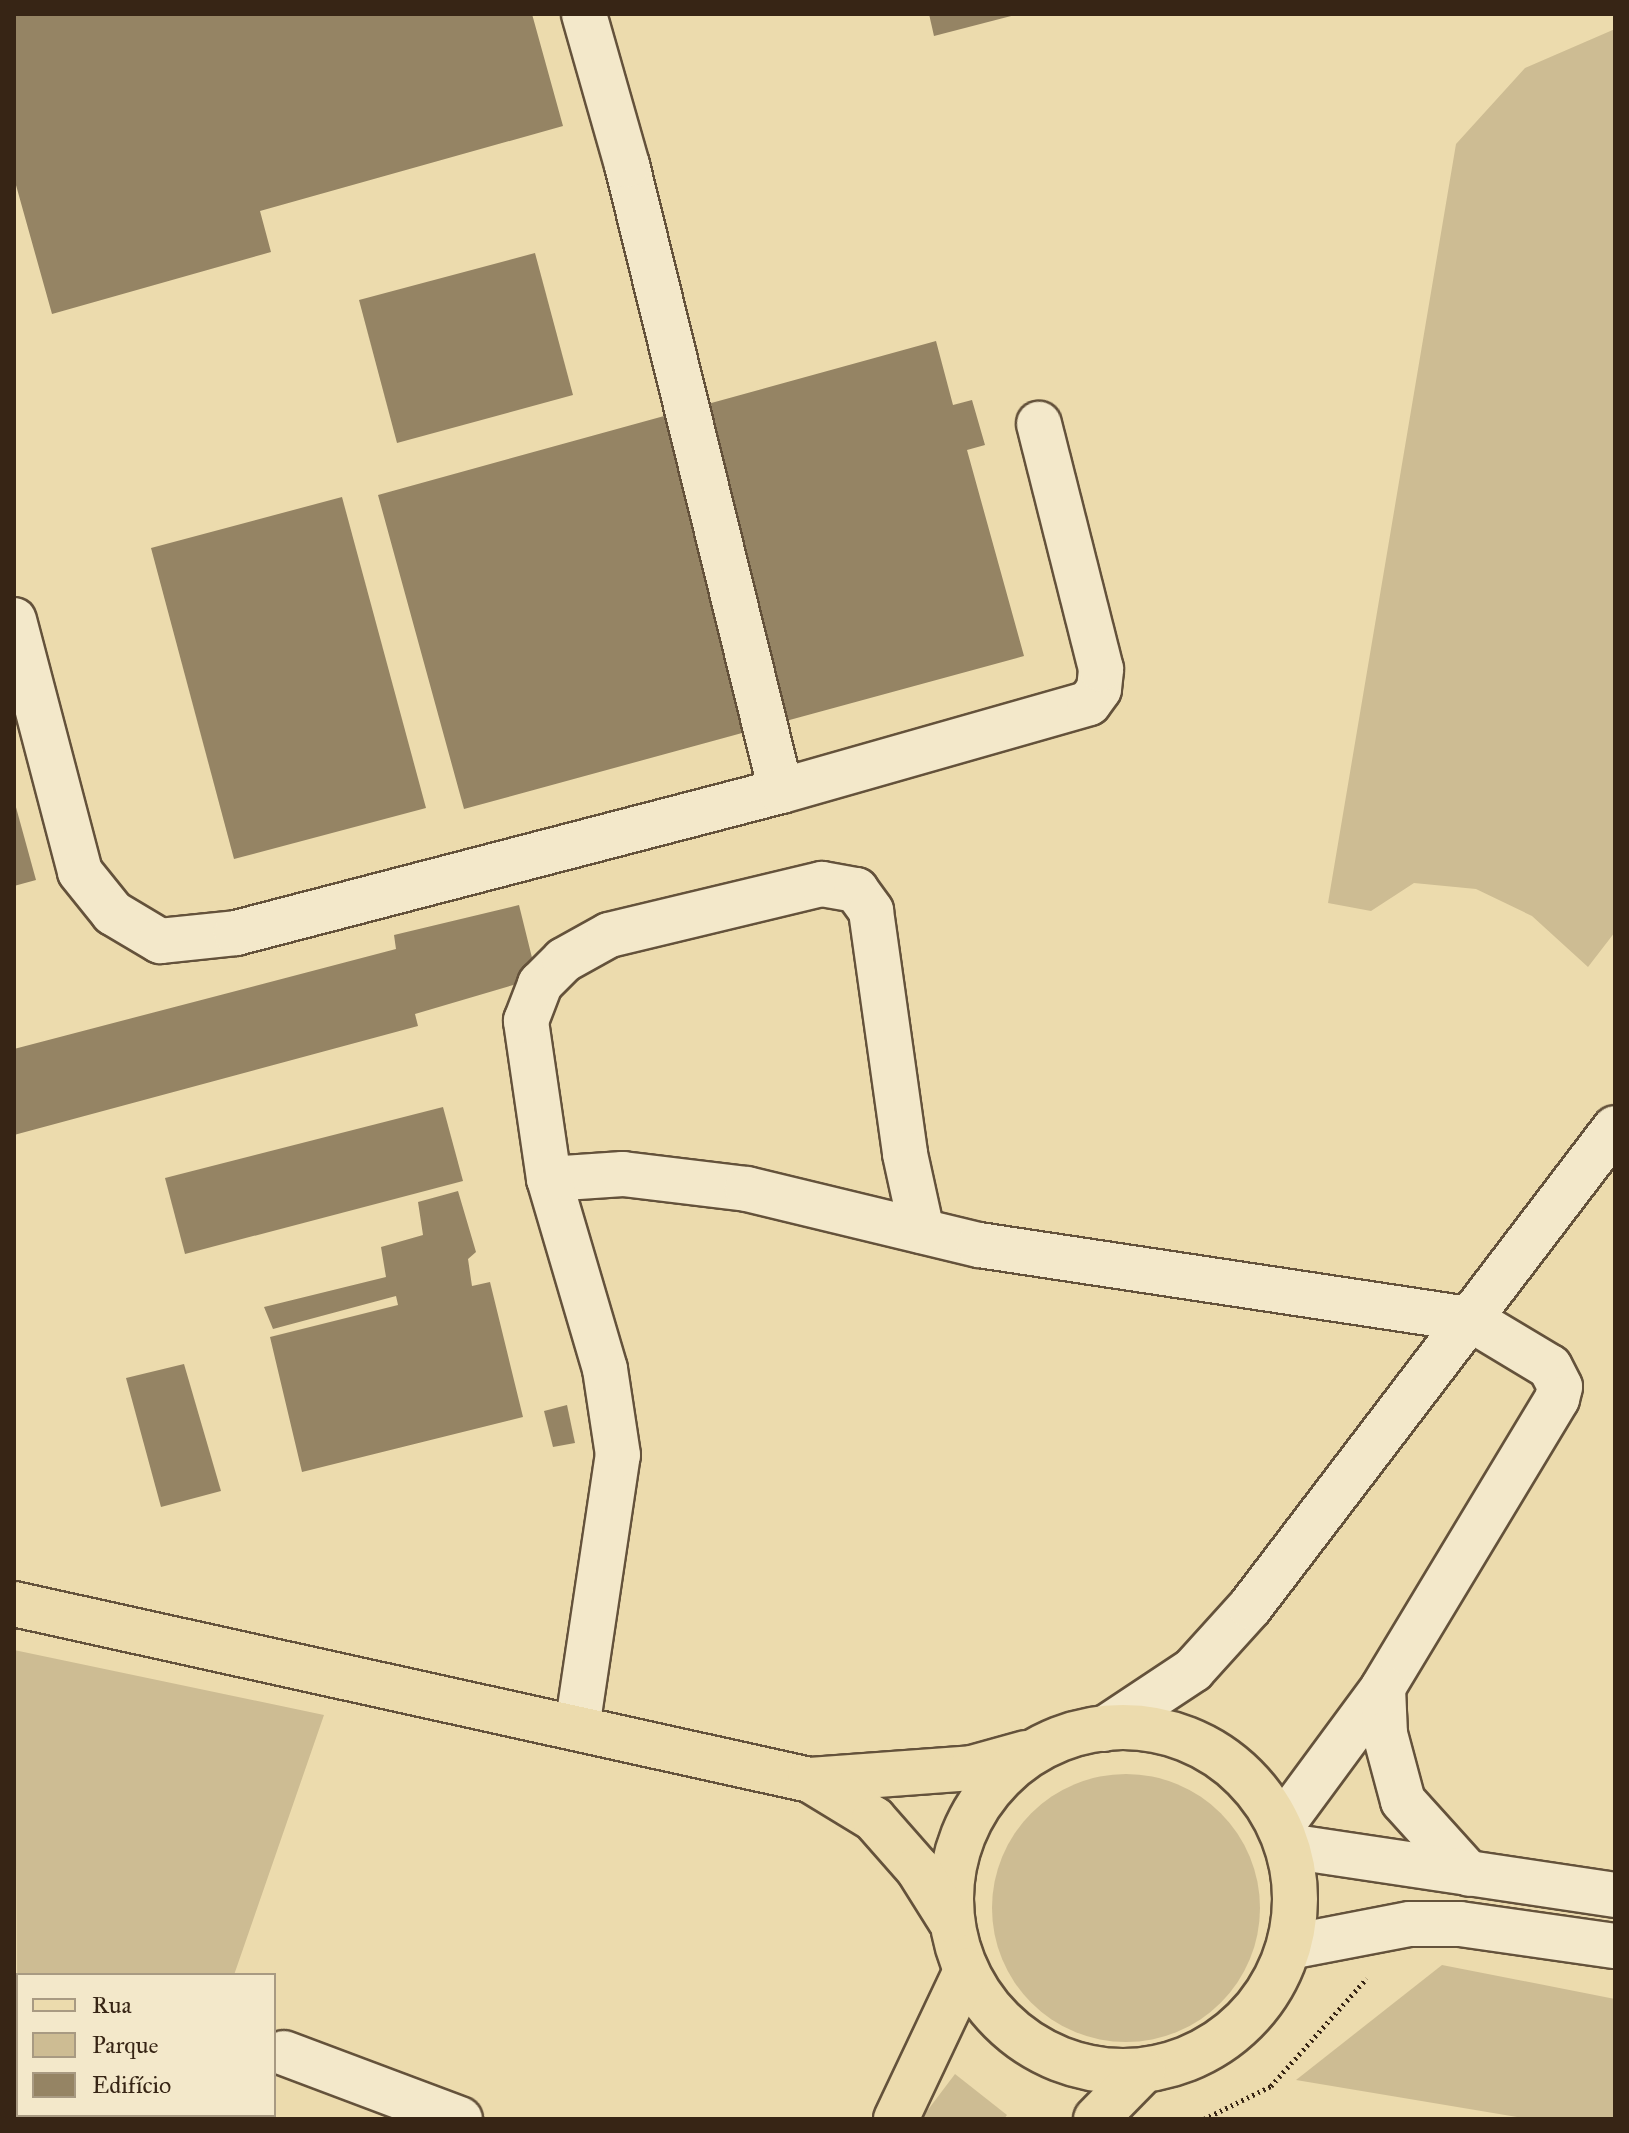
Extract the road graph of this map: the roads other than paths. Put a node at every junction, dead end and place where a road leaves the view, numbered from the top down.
1 (584, 14) edge
2 (1039, 424) dead end
3 (14, 620) edge
4 (781, 791) junction
5 (1615, 1128) edge
6 (549, 1179) junction
7 (922, 1231) junction
8 (1470, 1319) junction
9 (14, 1604) edge
10 (1383, 1688) junction
11 (577, 1728) junction
12 (1104, 1729) junction
13 (1039, 1749) junction
14 (810, 1780) junction
15 (1285, 1836) junction
16 (1469, 1874) junction
17 (1615, 1895) edge
18 (950, 1920) junction
19 (1615, 1946) edge
20 (1290, 1947) junction
21 (966, 1971) junction
22 (284, 2053) dead end
23 (1143, 2071) junction
24 (380, 2105) edge
25 (460, 2119) edge
26 (896, 2119) edge
27 (1096, 2119) edge

1 - 4 street
2 - 4 street
3 - 4 street
5 - 8 street
6 - 7 street
6 - 7 street
6 - 11 street
7 - 8 street
8 - 10 street
8 - 12 street
9 - 11 main road
10 - 15 street
10 - 16 street
11 - 14 main road
12 - 13 main road
12 - 15 main road
13 - 14 main road
13 - 18 main road
14 - 18 main road
15 - 16 street
15 - 20 main road
16 - 17 street
18 - 21 main road
19 - 20 street
20 - 23 main road
21 - 23 main road
21 - 26 main road
22 - 24 street
23 - 27 main road
24 - 25 street

